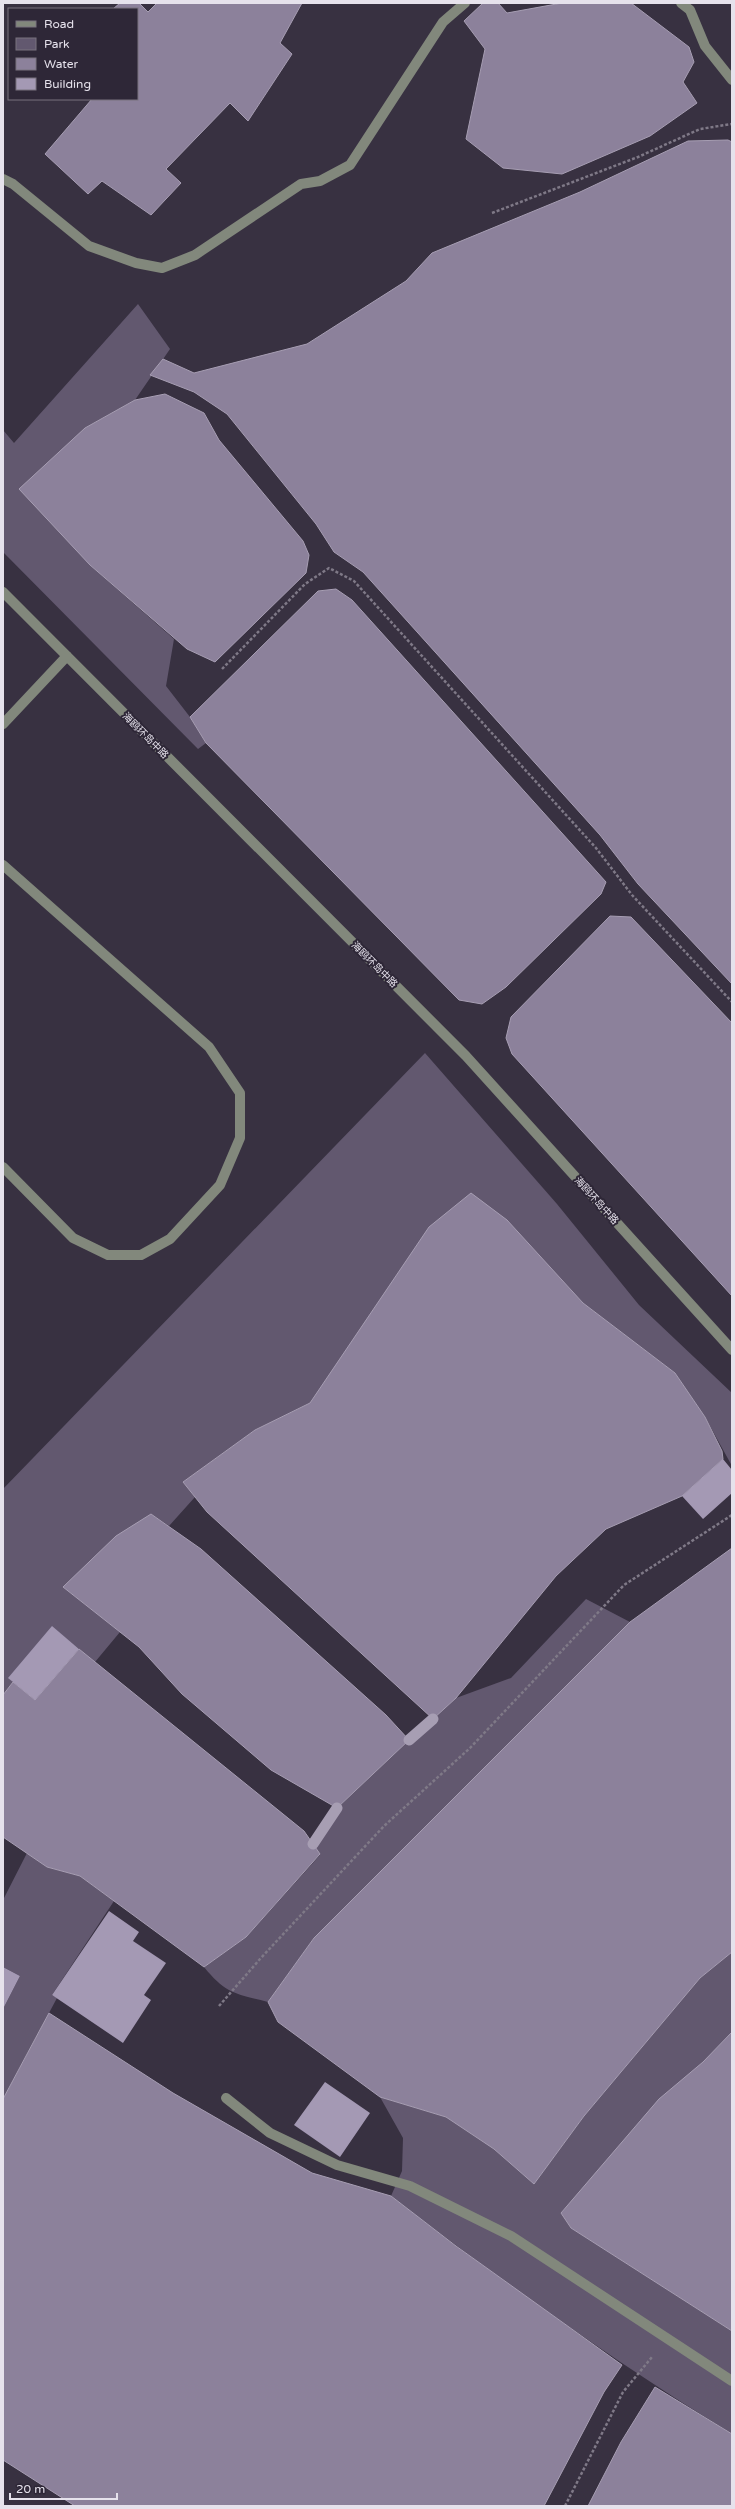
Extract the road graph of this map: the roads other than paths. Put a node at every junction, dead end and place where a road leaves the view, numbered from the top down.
1 (465, 3) edge
2 (681, 3) edge
3 (732, 80) edge
4 (3, 179) edge
5 (3, 592) edge
6 (67, 656) junction
7 (3, 724) edge
8 (3, 865) edge
9 (3, 1167) edge
10 (732, 1350) edge
11 (226, 2098) dead end
12 (732, 2381) edge

1 - 4 street
2 - 3 street
5 - 6 street, 海鸥环岛中路
6 - 7 street
6 - 10 street, 海鸥环岛中路
8 - 9 street
11 - 12 street

